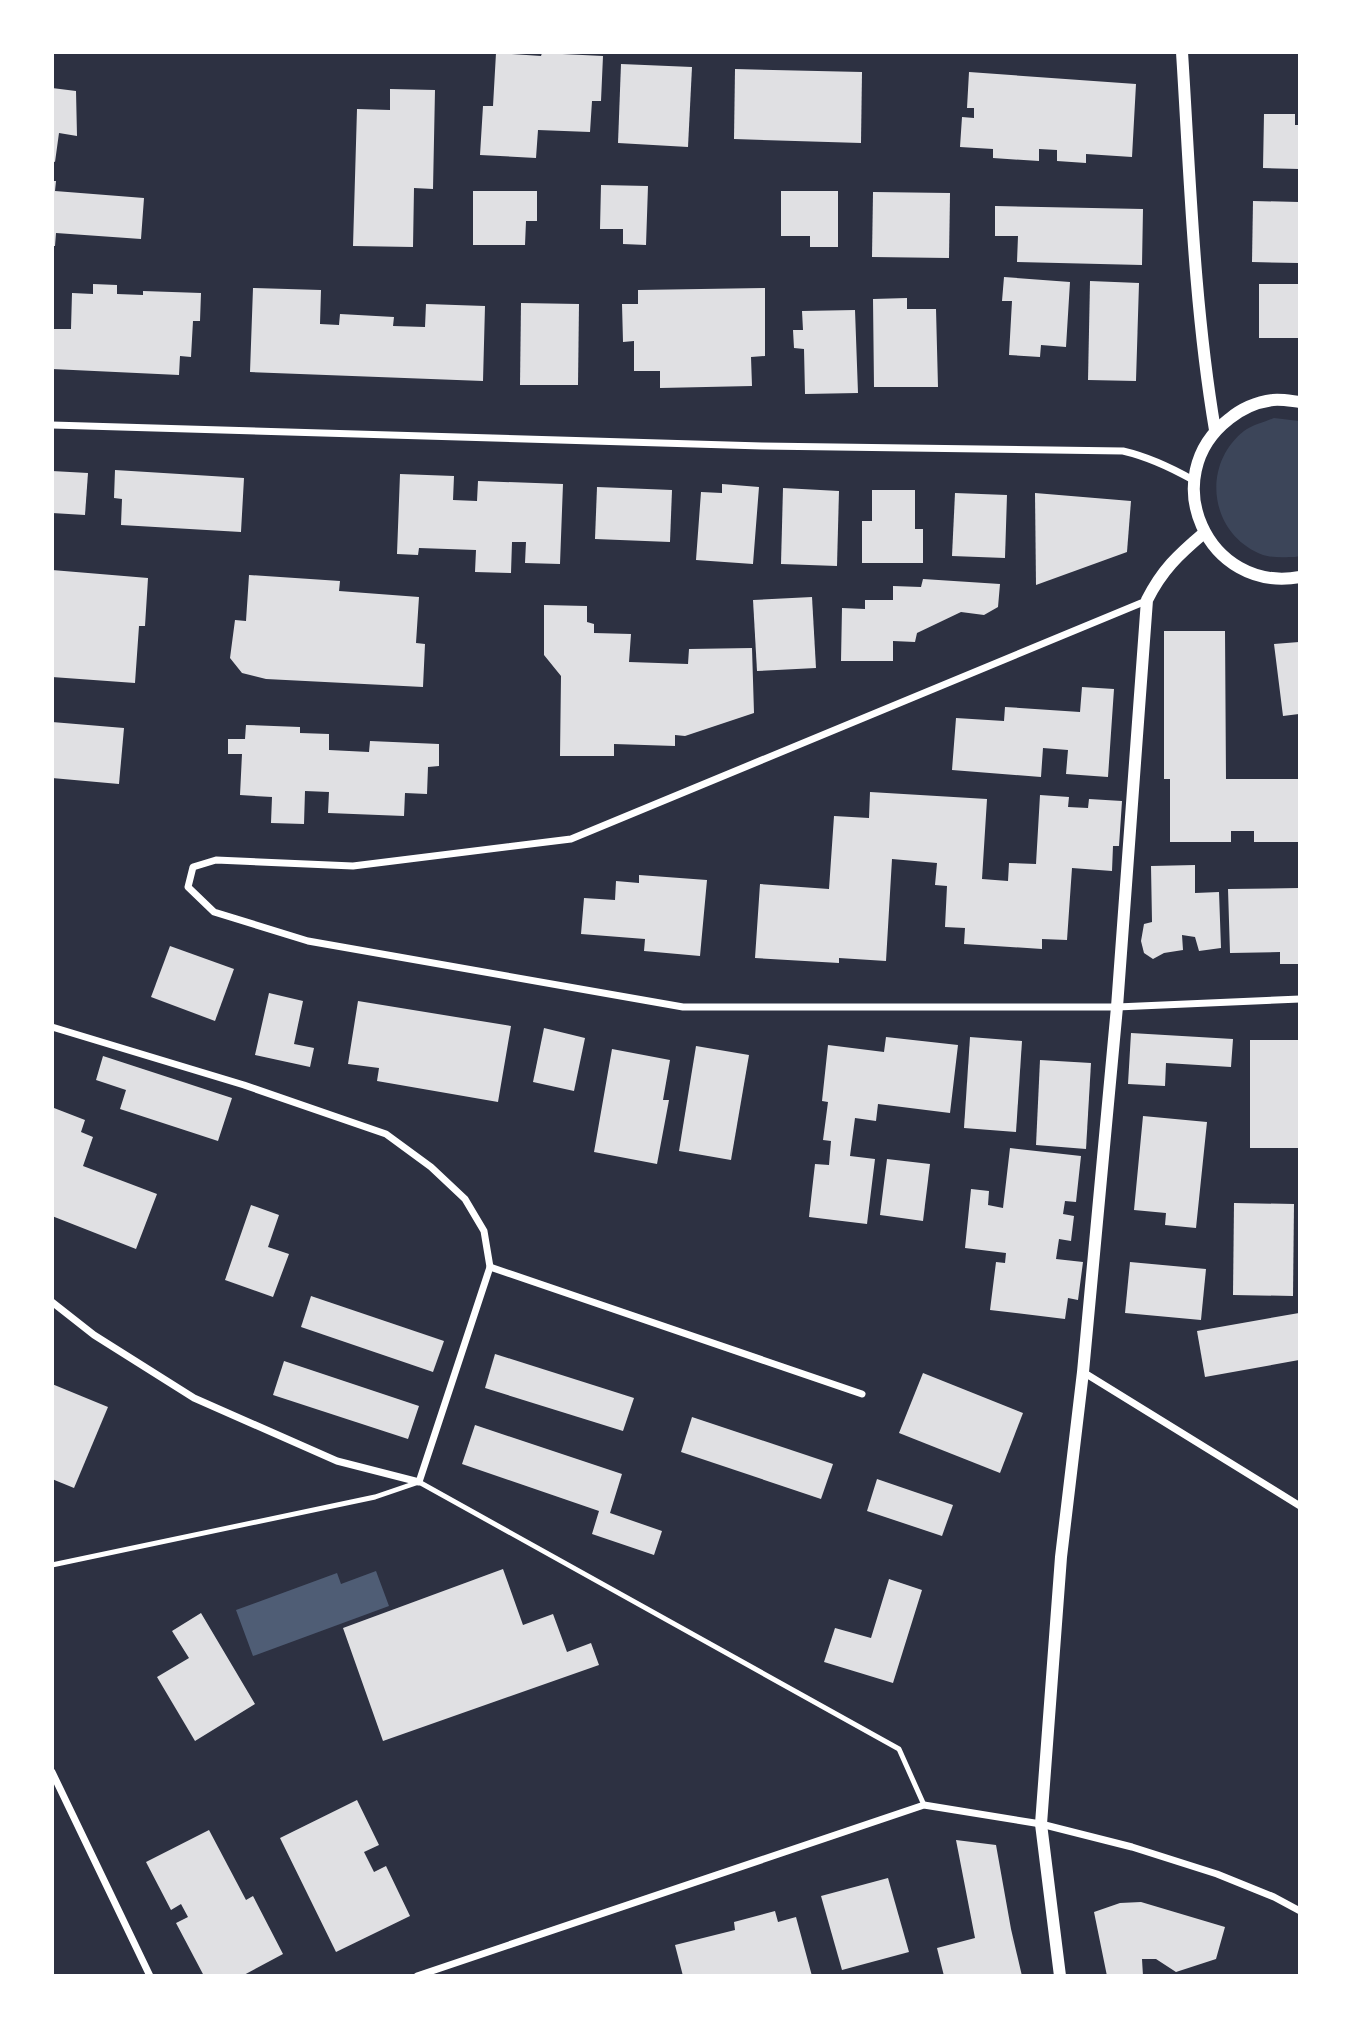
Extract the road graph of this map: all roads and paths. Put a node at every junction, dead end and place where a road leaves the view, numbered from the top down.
1 (1182, 52) edge
2 (1300, 402) edge
3 (52, 425) edge
4 (1215, 430) junction
5 (1193, 480) junction
6 (1204, 533) junction
7 (1300, 577) edge
8 (1147, 600) junction
9 (1300, 999) edge
10 (1117, 1007) junction
11 (52, 1027) edge
12 (490, 1267) junction
13 (52, 1302) edge
14 (1083, 1372) junction
15 (862, 1394) dead end
16 (419, 1482) junction
17 (1300, 1506) edge
18 (52, 1564) edge
19 (52, 1772) edge
20 (924, 1805) junction
21 (1041, 1824) junction
22 (1300, 1911) edge
23 (150, 1976) edge
24 (417, 1976) edge
25 (1060, 1976) edge

1 - 4 street
2 - 4 street
3 - 5 street
4 - 5 street
5 - 6 street
6 - 7 street
6 - 8 street
8 - 10 street
8 - 10 street
9 - 10 street
10 - 14 street
11 - 12 street
12 - 15 street
12 - 16 street
13 - 16 street
14 - 17 street
14 - 21 street
16 - 18 lane
16 - 20 lane
19 - 23 street
20 - 21 street
20 - 24 street
21 - 22 street
21 - 25 street

